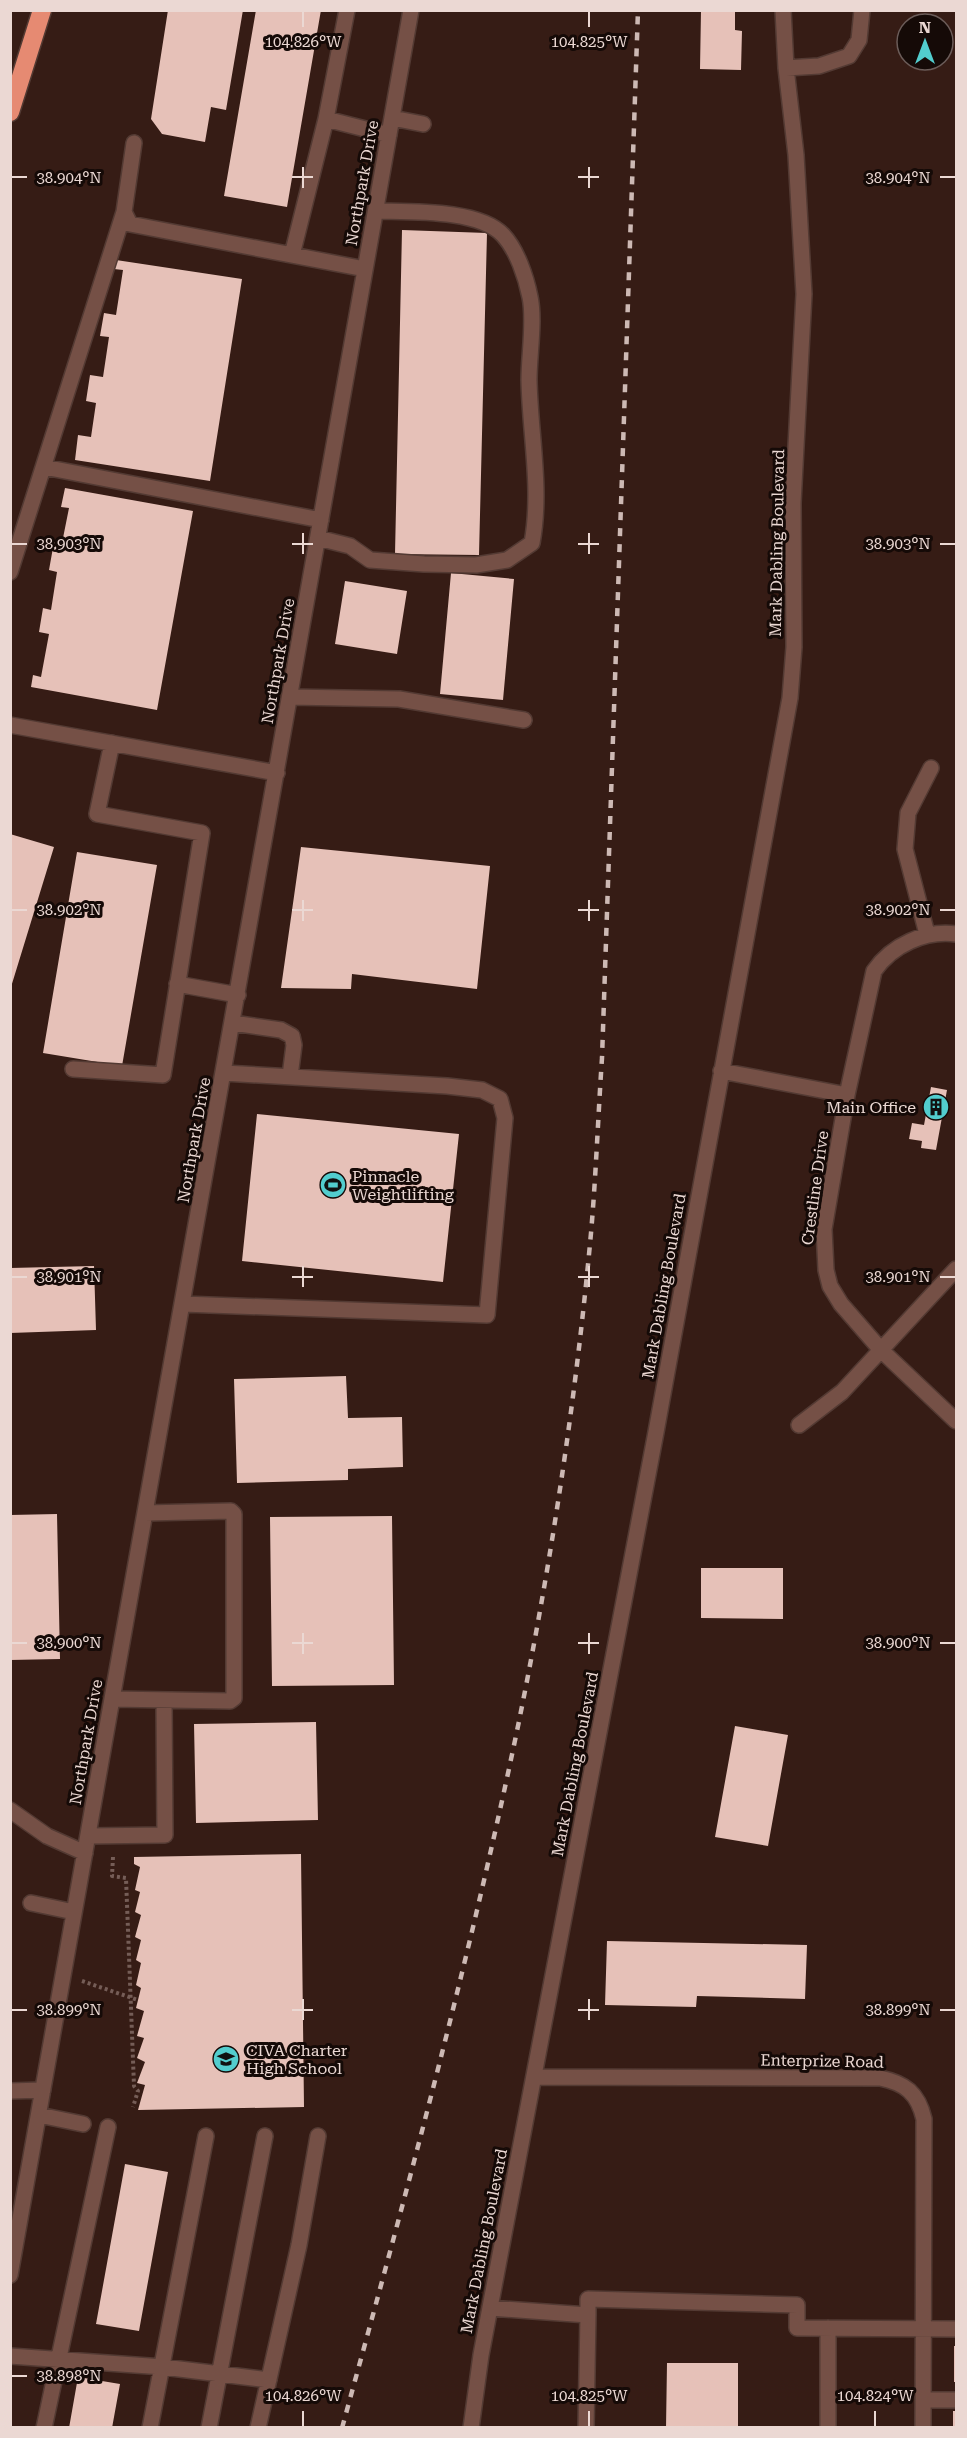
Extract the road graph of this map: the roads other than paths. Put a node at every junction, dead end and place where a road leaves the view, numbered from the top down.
1 (42, 10) edge
2 (347, 10) edge
3 (411, 10) edge
4 (783, 10) edge
5 (862, 10) edge
6 (786, 68) junction
7 (10, 112) edge
8 (392, 118) junction
9 (326, 119) junction
10 (423, 124) dead end
11 (389, 135) junction
12 (134, 143) dead end
13 (376, 211) junction
14 (124, 213) junction
15 (292, 255) junction
16 (365, 269) junction
17 (44, 467) junction
18 (321, 520) junction
19 (318, 537) junction
20 (10, 572) edge
21 (290, 697) junction
22 (524, 720) dead end
23 (10, 725) edge
24 (112, 743) junction
25 (931, 768) dead end
26 (277, 773) junction
27 (927, 934) junction
28 (957, 934) edge
29 (177, 984) junction
30 (238, 995) junction
31 (233, 1023) junction
32 (73, 1069) dead end
33 (721, 1071) junction
34 (224, 1072) junction
35 (290, 1076) junction
36 (847, 1095) junction
37 (957, 1269) edge
38 (183, 1304) junction
39 (881, 1350) junction
40 (957, 1421) edge
41 (799, 1425) dead end
42 (145, 1513) junction
43 (112, 1699) junction
44 (164, 1700) junction
45 (10, 1810) edge
46 (88, 1836) junction
47 (85, 1853) junction
48 (31, 1902) dead end
49 (74, 1912) junction
50 (534, 2077) junction
51 (43, 2090) junction
52 (10, 2091) edge
53 (39, 2115) junction
54 (83, 2124) dead end
55 (108, 2127) dead end
56 (206, 2136) dead end
57 (265, 2136) dead end
58 (318, 2136) dead end
59 (10, 2275) edge
60 (490, 2308) junction
61 (588, 2315) junction
62 (828, 2328) junction
63 (924, 2328) junction
64 (957, 2329) edge
65 (10, 2356) edge
66 (56, 2359) junction
67 (163, 2367) junction
68 (220, 2374) junction
69 (269, 2380) junction
70 (923, 2400) junction
71 (957, 2400) edge
72 (44, 2427) edge
73 (150, 2427) edge
74 (209, 2427) edge
75 (258, 2427) edge
76 (471, 2427) edge
77 (586, 2427) edge
78 (828, 2427) edge
79 (923, 2427) edge

1 - 7 highway
2 - 9 street
3 - 8 street, Northpark Drive
4 - 6 street, Mark Dabling Boulevard
5 - 6 street
6 - 33 street, Mark Dabling Boulevard
8 - 10 street
8 - 11 street, Northpark Drive
9 - 11 street
9 - 15 street
11 - 13 street, Northpark Drive
12 - 14 street
13 - 16 street, Northpark Drive
13 - 19 street
14 - 15 street
14 - 17 street
15 - 16 street
16 - 18 street, Northpark Drive
17 - 18 street
17 - 20 street
18 - 19 street, Northpark Drive
19 - 21 street, Northpark Drive
21 - 22 street
21 - 26 street, Northpark Drive
23 - 24 street
24 - 26 street
24 - 29 street
25 - 27 street
26 - 30 street, Northpark Drive
27 - 28 street, Crestline Drive
27 - 36 street, Crestline Drive
29 - 30 street
29 - 32 street
30 - 31 street, Northpark Drive
31 - 34 street, Northpark Drive
31 - 35 street
33 - 36 street
33 - 50 street, Mark Dabling Boulevard
34 - 35 street
34 - 38 street, Northpark Drive
35 - 38 street
36 - 39 street, Crestline Drive
37 - 39 street
38 - 42 street, Northpark Drive
39 - 40 street, Crestline Drive
39 - 41 street
42 - 43 street, Northpark Drive
42 - 44 street
43 - 44 street
43 - 46 street, Northpark Drive
44 - 46 street
45 - 47 street
46 - 47 street, Northpark Drive
47 - 49 street, Northpark Drive
48 - 49 street
49 - 51 street, Northpark Drive
50 - 60 street, Mark Dabling Boulevard
50 - 63 street, Enterprize Road
51 - 52 street
51 - 53 street, Northpark Drive
53 - 54 street
53 - 59 street, Northpark Drive
55 - 66 street
56 - 67 street
57 - 68 street
58 - 69 street
60 - 61 street
60 - 76 street, Mark Dabling Boulevard
61 - 62 street
61 - 77 street
62 - 63 street
62 - 78 street
63 - 64 street
63 - 70 street, Enterprize Road
65 - 66 street
66 - 67 street
66 - 72 street
67 - 68 street
67 - 73 street
68 - 69 street
68 - 74 street
69 - 75 street
70 - 71 street
70 - 79 street, Enterprize Road

